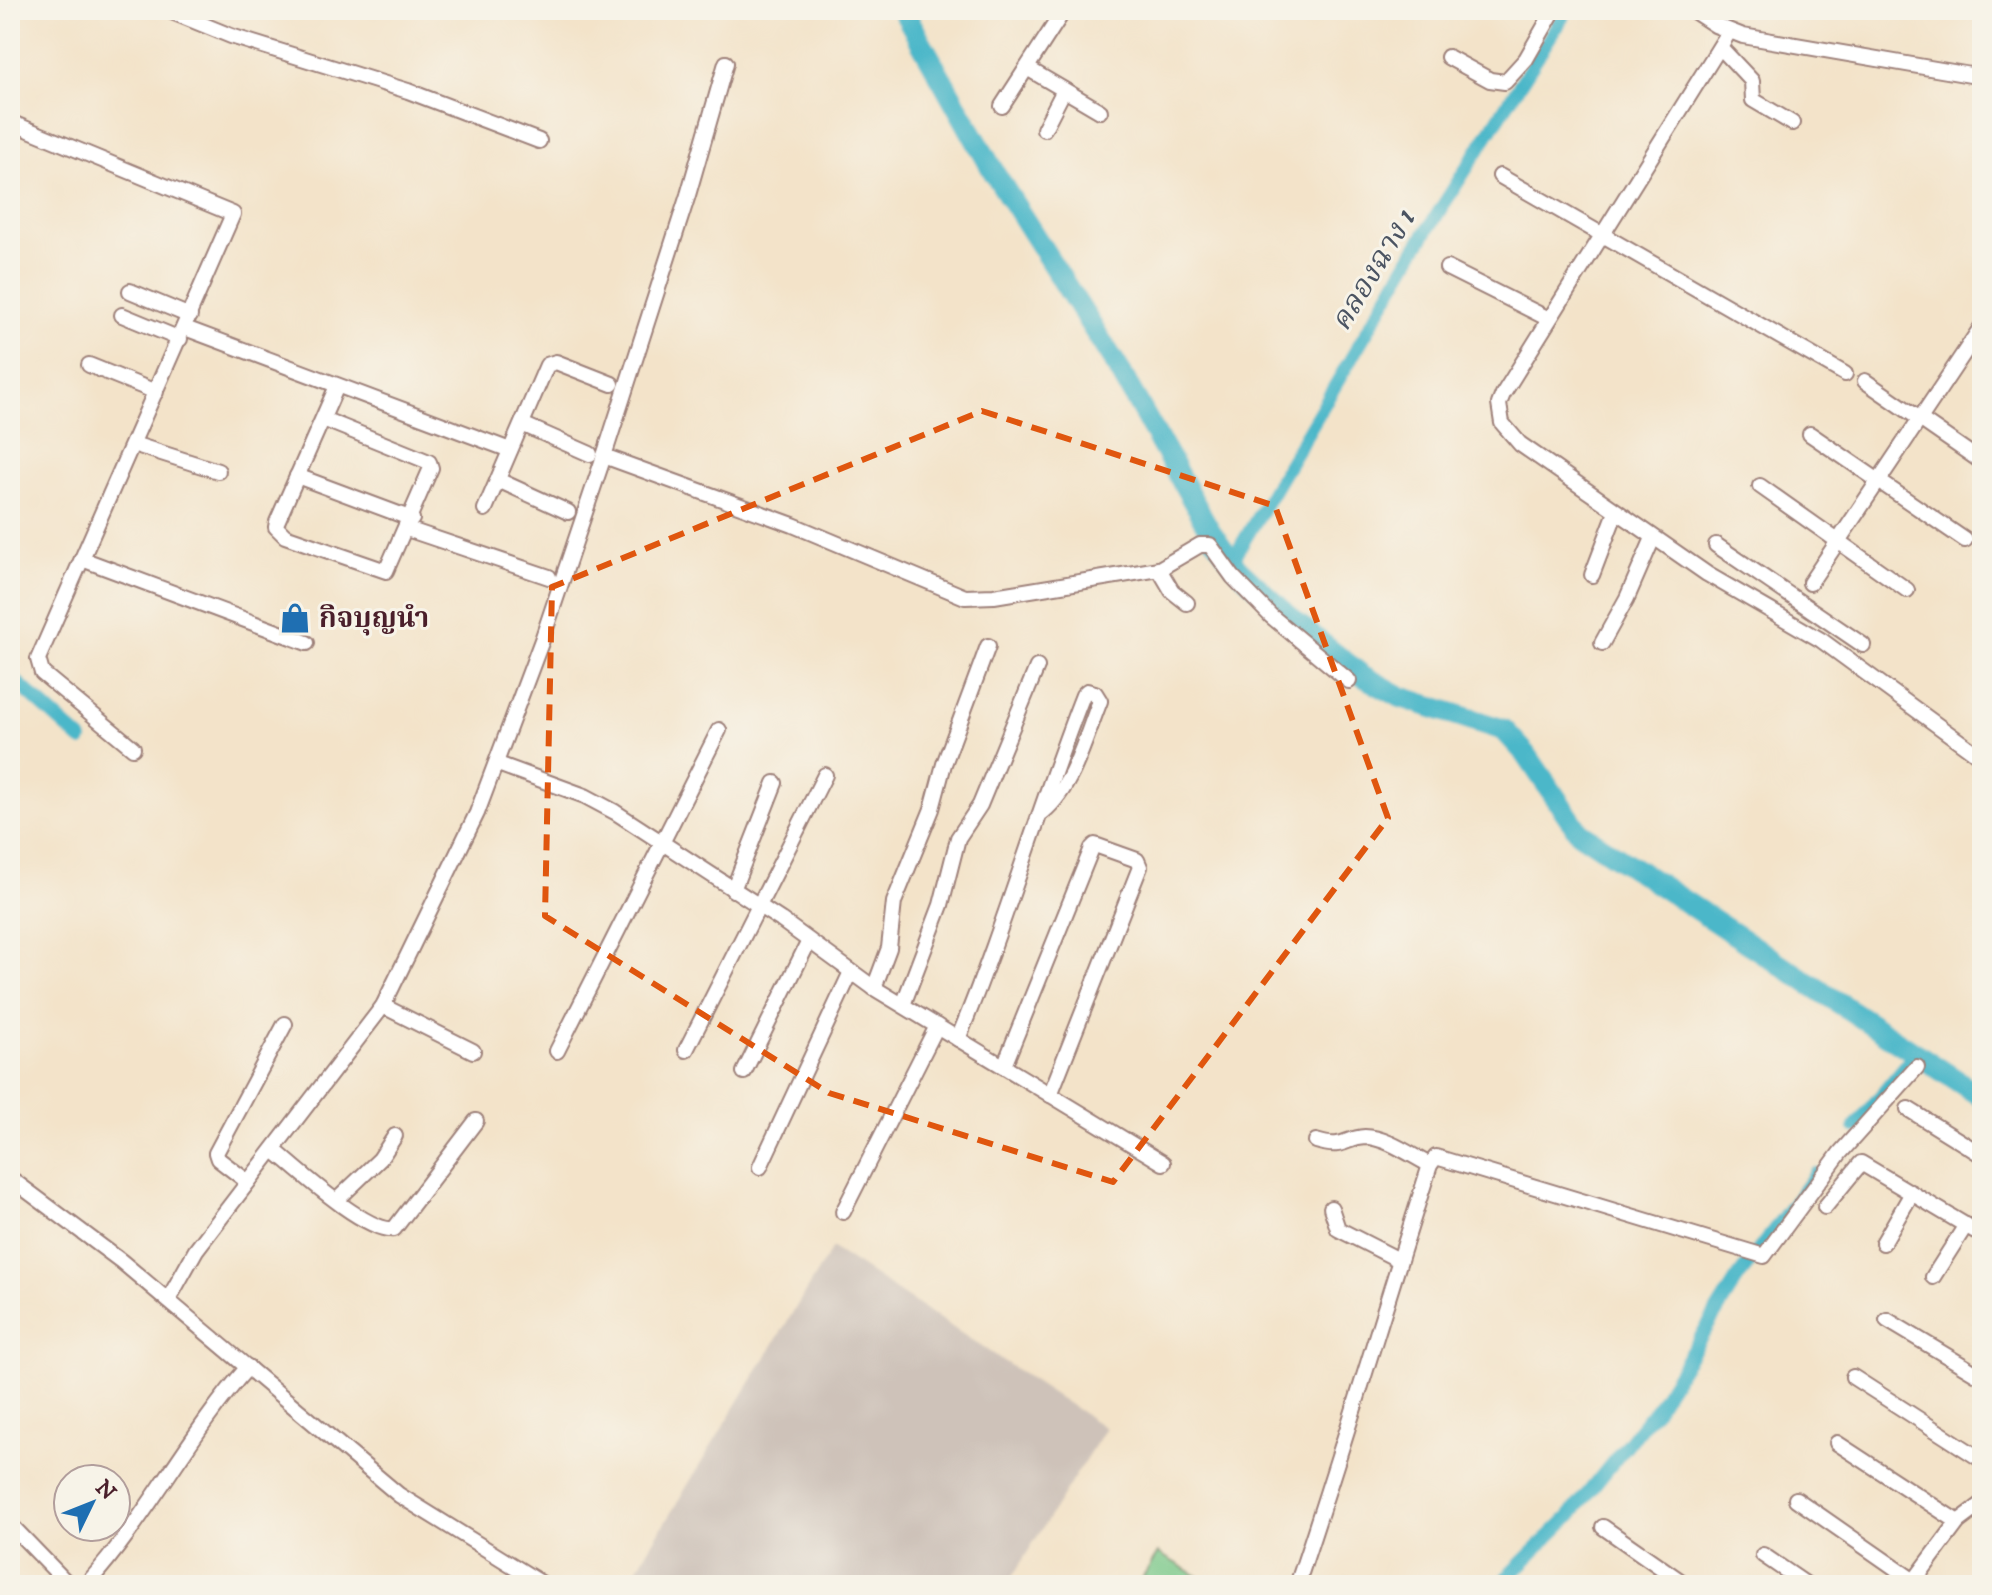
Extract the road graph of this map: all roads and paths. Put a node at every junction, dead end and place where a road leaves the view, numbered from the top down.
1 (167, 10) edge
2 (1064, 10) edge
3 (1554, 10) edge
4 (1692, 10) edge
5 (1729, 32) junction
6 (1720, 47) junction
7 (1448, 57) dead end
8 (726, 63) dead end
9 (1027, 68) junction
10 (1982, 77) edge
11 (1064, 90) junction
12 (1002, 106) dead end
13 (1100, 111) dead end
14 (10, 122) edge
15 (1792, 123) dead end
16 (1044, 129) dead end
17 (539, 141) dead end
18 (1500, 176) dead end
19 (1601, 233) junction
20 (1447, 268) dead end
21 (130, 291) dead end
22 (122, 315) dead end
23 (1549, 319) junction
24 (185, 327) junction
25 (1982, 328) edge
26 (89, 365) dead end
27 (1845, 374) dead end
28 (1865, 381) dead end
29 (612, 384) dead end
30 (337, 386) junction
31 (156, 392) junction
32 (1919, 418) junction
33 (323, 419) junction
34 (522, 424) junction
35 (1810, 434) dead end
36 (133, 444) junction
37 (510, 450) junction
38 (597, 455) junction
39 (1982, 462) edge
40 (218, 471) dead end
41 (297, 476) junction
42 (1877, 478) junction
43 (498, 480) junction
44 (1760, 486) dead end
45 (485, 509) dead end
46 (568, 512) dead end
47 (1616, 512) junction
48 (409, 524) junction
49 (1653, 538) junction
50 (1837, 540) junction
51 (1965, 540) dead end
52 (1716, 545) dead end
53 (82, 559) junction
54 (1159, 569) junction
55 (1592, 575) dead end
56 (549, 577) dead end
57 (1810, 583) dead end
58 (1907, 590) dead end
59 (1799, 599) junction
60 (1187, 603) dead end
61 (1786, 618) junction
62 (307, 643) dead end
63 (1602, 643) dead end
64 (1863, 645) dead end
65 (988, 646) dead end
66 (1037, 667) dead end
67 (1349, 681) dead end
68 (719, 730) dead end
69 (133, 748) dead end
70 (1982, 758) edge
71 (498, 764) junction
72 (825, 775) dead end
73 (775, 783) dead end
74 (1039, 815) junction
75 (660, 843) junction
76 (733, 890) junction
77 (759, 906) junction
78 (809, 941) junction
79 (851, 972) junction
80 (874, 988) junction
81 (386, 1000) junction
82 (903, 1005) junction
83 (285, 1024) dead end
84 (937, 1026) junction
85 (958, 1039) junction
86 (686, 1050) dead end
87 (473, 1051) dead end
88 (557, 1051) dead end
89 (1004, 1066) junction
90 (1917, 1067) dead end
91 (744, 1072) dead end
92 (1050, 1095) junction
93 (1908, 1109) dead end
94 (476, 1121) dead end
95 (395, 1136) dead end
96 (1316, 1141) dead end
97 (274, 1150) junction
98 (1982, 1155) edge
99 (1163, 1163) dead end
100 (1430, 1165) junction
101 (760, 1167) dead end
102 (10, 1178) edge
103 (248, 1182) junction
104 (1912, 1193) junction
105 (337, 1200) junction
106 (1825, 1207) dead end
107 (1331, 1208) dead end
108 (843, 1212) dead end
109 (1966, 1225) junction
110 (1982, 1235) edge
111 (1883, 1243) dead end
112 (1399, 1260) junction
113 (1933, 1277) dead end
114 (168, 1300) junction
115 (1887, 1320) dead end
116 (248, 1367) junction
117 (1853, 1377) dead end
118 (1982, 1377) edge
119 (1837, 1443) dead end
120 (1982, 1460) edge
121 (1796, 1499) dead end
122 (1982, 1504) edge
123 (1958, 1522) junction
124 (10, 1524) edge
125 (1603, 1527) dead end
126 (1763, 1555) dead end
127 (1913, 1583) edge
128 (69, 1585) edge
129 (86, 1585) edge
130 (544, 1585) edge
131 (1297, 1585) edge
132 (1686, 1585) edge
133 (1807, 1585) edge

1 - 17 street
2 - 9 street
3 - 7 street
4 - 5 street
5 - 6 street
5 - 10 street
6 - 15 street
6 - 19 street
8 - 38 street
9 - 11 street
9 - 12 street
11 - 13 street
11 - 16 street
14 - 24 street
18 - 19 street
19 - 23 street
19 - 27 street
20 - 23 street
21 - 24 street
22 - 24 street
23 - 47 street
24 - 30 street
24 - 31 street
25 - 32 street
26 - 31 street
28 - 32 street
29 - 34 street
30 - 33 street
30 - 37 street
31 - 36 street
32 - 39 street
32 - 42 street
33 - 41 street
33 - 48 street
34 - 37 street
34 - 38 street
35 - 42 street
36 - 40 street
36 - 53 street
37 - 43 street
38 - 54 street
38 - 71 street
41 - 48 street
41 - 48 street
42 - 50 street
42 - 51 street
43 - 45 street
43 - 46 street
44 - 50 street
47 - 49 street
47 - 55 street
48 - 56 street
49 - 61 street
49 - 63 street
50 - 57 street
50 - 58 street
52 - 59 street
53 - 62 street
53 - 69 street
54 - 60 street
54 - 67 street
59 - 61 street
59 - 64 street
61 - 70 street
65 - 80 street
66 - 82 street
68 - 75 street
71 - 75 street
71 - 81 street
72 - 77 street
73 - 76 street
74 - 74 street
74 - 85 street
75 - 76 street
75 - 88 street
76 - 77 street
77 - 78 street
77 - 86 street
78 - 79 street
78 - 91 street
79 - 80 street
79 - 101 street
80 - 82 street
81 - 87 street
81 - 97 street
82 - 84 street
83 - 103 street
84 - 85 street
84 - 108 street
85 - 89 street
89 - 92 street
89 - 92 street
90 - 100 street
92 - 99 street
93 - 98 street
94 - 105 street
95 - 105 street
96 - 100 street
97 - 103 street
97 - 105 street
100 - 112 street
102 - 114 street
103 - 114 street
104 - 106 street
104 - 109 street
104 - 111 street
107 - 112 street
109 - 110 street
109 - 113 street
112 - 131 street
114 - 116 street
115 - 118 street
116 - 129 street
116 - 130 street
117 - 120 street
119 - 123 street
121 - 127 street
122 - 123 street
123 - 127 street
124 - 128 street
125 - 132 street
126 - 133 street

